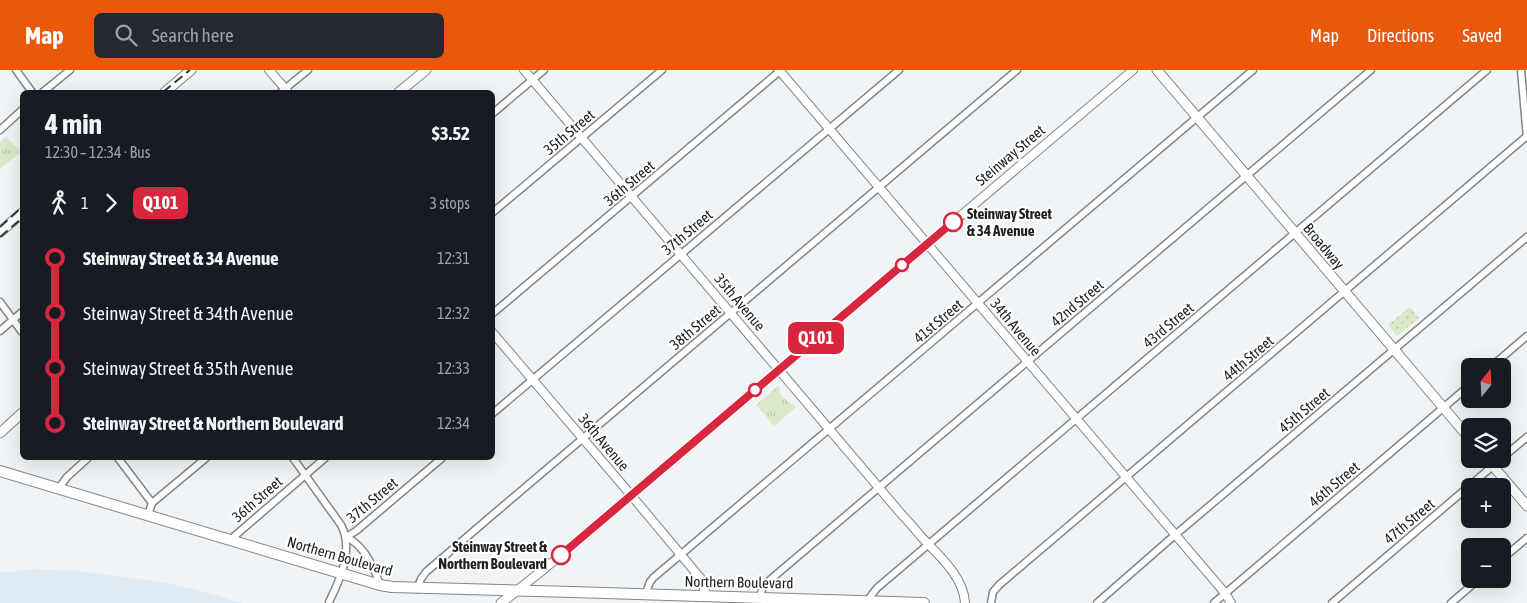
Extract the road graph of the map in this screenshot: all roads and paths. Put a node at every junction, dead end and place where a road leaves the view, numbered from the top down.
1 (16, 70) edge
2 (70, 70) edge
3 (191, 70) edge
4 (269, 70) edge
5 (308, 70) edge
6 (426, 70) edge
7 (524, 70) edge
8 (544, 70) edge
9 (662, 70) edge
10 (780, 70) edge
11 (899, 70) edge
12 (1017, 70) edge
13 (1133, 70) edge
14 (1158, 70) edge
15 (1253, 70) edge
16 (1371, 70) edge
17 (1488, 70) edge
18 (1521, 70) edge
19 (533, 80) junction
20 (31, 90) edge
21 (45, 90) edge
22 (167, 90) edge
23 (284, 90) edge
24 (286, 90) edge
25 (401, 90) edge
26 (20, 112) edge
27 (495, 112) edge
28 (1197, 117) junction
29 (829, 129) junction
30 (0, 130) edge
31 (582, 137) junction
32 (1527, 137) edge
33 (1247, 175) junction
34 (879, 187) junction
35 (632, 196) junction
36 (495, 210) edge
37 (20, 215) edge
38 (0, 232) edge
39 (1296, 234) junction
40 (1527, 238) edge
41 (927, 244) junction
42 (681, 254) junction
43 (1345, 292) junction
44 (0, 302) edge
45 (978, 303) junction
46 (495, 311) edge
47 (731, 312) junction
48 (20, 314) edge
49 (14, 320) junction
50 (20, 329) edge
51 (0, 331) edge
52 (495, 336) edge
53 (1527, 336) edge
54 (1395, 350) junction
55 (1501, 358) edge
56 (1027, 361) junction
57 (779, 369) junction
58 (533, 380) junction
59 (1461, 393) edge
60 (1443, 408) junction
61 (495, 412) edge
62 (20, 415) edge
63 (1077, 420) junction
64 (830, 428) junction
65 (1461, 429) edge
66 (0, 432) edge
67 (1527, 437) edge
68 (583, 438) junction
69 (1511, 450) edge
70 (86, 460) edge
71 (120, 460) edge
72 (204, 460) edge
73 (294, 460) edge
74 (322, 460) edge
75 (440, 460) edge
76 (1483, 468) edge
77 (1495, 468) edge
78 (0, 471) edge
79 (305, 474) junction
80 (1126, 477) junction
81 (879, 486) junction
82 (59, 488) junction
83 (631, 495) junction
84 (152, 503) junction
85 (1527, 506) edge
86 (148, 515) junction
87 (1175, 535) junction
88 (346, 537) junction
89 (1527, 538) edge
90 (230, 540) junction
91 (928, 545) junction
92 (1511, 551) edge
93 (681, 555) junction
94 (341, 573) junction
95 (380, 585) junction
96 (1468, 588) edge
97 (417, 589) junction
98 (516, 591) junction
99 (1225, 593) junction
100 (645, 595) junction
101 (706, 597) junction
102 (759, 598) junction
103 (867, 601) junction
104 (330, 602) edge
105 (846, 602) edge
106 (502, 603) edge
107 (924, 603) edge
108 (965, 603) edge
109 (991, 603) edge
110 (1097, 603) edge
111 (1214, 603) edge
112 (1231, 603) edge
113 (1332, 603) edge
114 (1450, 603) edge

1 - 20 street
2 - 21 street
3 - 22 main road
4 - 23 street
5 - 24 street
6 - 25 main road
7 - 19 street, 35th Avenue
8 - 19 street
9 - 31 street, 35th Street
10 - 29 street, 34th Avenue
10 - 35 street, 36th Street
11 - 29 street, 37th Street
12 - 34 street, 38th Street
13 - 41 street, Steinway Street
14 - 28 main road, Broadway
15 - 28 street, 41st Street
16 - 33 street, 42nd Street
17 - 39 street, 43rd Street
18 - 32 street
19 - 27 street
19 - 31 street, 35th Avenue
26 - 30 street
28 - 33 main road, Broadway
28 - 45 street, 41st Street
29 - 34 street, 34th Avenue
29 - 42 street, 37th Street
31 - 35 street, 35th Avenue
31 - 36 street, 35th Street
32 - 43 street, 44th Street
33 - 39 main road, Broadway
33 - 56 street, 42nd Street
34 - 41 street, 34th Avenue
34 - 47 street, 38th Street
35 - 42 street, 35th Avenue
35 - 46 street, 36th Street
37 - 38 main road
39 - 43 main road, Broadway
39 - 63 street, 43rd Street
40 - 54 street, 45th Street
41 - 45 street, 34th Avenue
41 - 57 street, Steinway Street
42 - 47 street, 35th Avenue
42 - 58 street, 37th Street
43 - 54 main road, Broadway
43 - 80 street, 44th Street
44 - 49 street
45 - 56 street, 34th Avenue
45 - 64 street, 41st Street
47 - 57 street, 35th Avenue
47 - 68 street, 38th Street
48 - 49 street
49 - 50 street
49 - 51 street
52 - 58 street, 36th Avenue
53 - 55 street
54 - 60 main road, Broadway
54 - 87 street, 45th Street
56 - 63 street, 34th Avenue
56 - 81 street, 42nd Street
57 - 64 street, 35th Avenue
57 - 83 street, Steinway Street
58 - 61 street, 37th Street
58 - 68 street, 36th Avenue
59 - 60 street, 46th Street
60 - 65 main road, Broadway
60 - 99 street, 46th Street
62 - 66 main road
63 - 80 street, 34th Avenue
63 - 91 street, 43rd Street
64 - 81 street, 35th Avenue
64 - 93 street, 41st Street
67 - 69 street, 47th Street
68 - 83 street, 36th Avenue
68 - 97 street, 38th Street
70 - 82 street
71 - 84 street
72 - 84 street
73 - 79 street
74 - 79 street, 36th Street
75 - 88 street, 37th Street
76 - 113 street, 47th Street
77 - 85 main road
78 - 82 main road, Northern Boulevard
79 - 88 street
79 - 90 street, 36th Street
80 - 87 street, 34th Avenue
80 - 109 street, 44th Street
81 - 91 street, 35th Avenue
81 - 102 street, 42nd Street
82 - 86 main road, Northern Boulevard
83 - 93 street, 36th Avenue
83 - 98 street, Steinway Street
84 - 86 street
86 - 90 main road, Northern Boulevard
87 - 99 street, 34th Avenue
87 - 110 street, 45th Street
88 - 94 street, 37th Street
88 - 95 street
89 - 92 street
90 - 94 main road, Northern Boulevard
91 - 103 street, 43rd Street
91 - 108 street, 35th Avenue
93 - 100 street, 41st Street
93 - 101 street, 36th Avenue
94 - 95 main road, Northern Boulevard
94 - 104 street, 37th Street
95 - 97 main road, Northern Boulevard
96 - 114 street
97 - 98 main road, Northern Boulevard
98 - 100 main road, Northern Boulevard
98 - 106 main road
99 - 111 street, 46th Street
99 - 112 street, 34th Avenue
100 - 101 main road, Northern Boulevard
101 - 102 main road, Northern Boulevard
102 - 105 main road, Northern Boulevard
103 - 105 main road, Northern Boulevard
103 - 107 main road, Northern Boulevard

